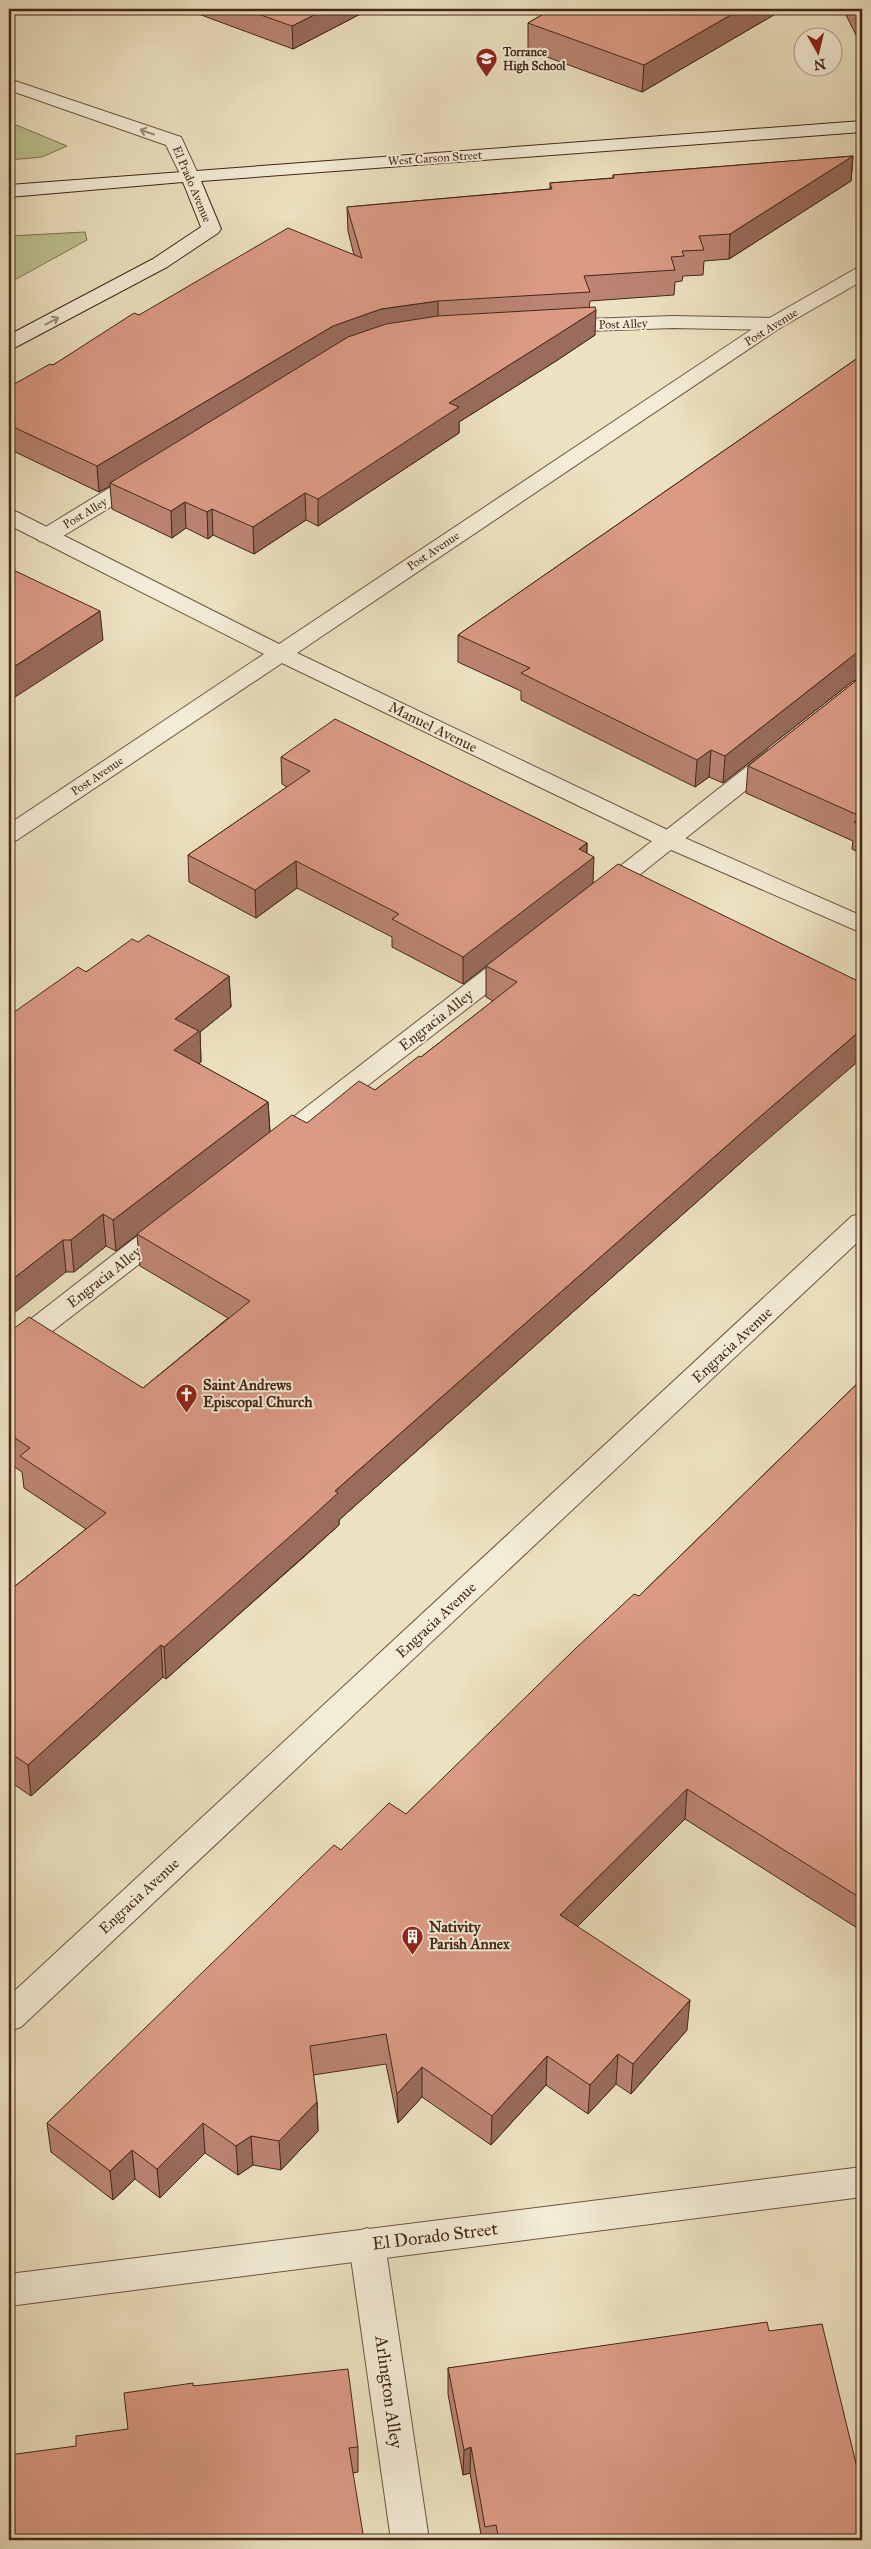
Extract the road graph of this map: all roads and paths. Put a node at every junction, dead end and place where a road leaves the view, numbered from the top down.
1 (9, 84) edge
2 (862, 126) edge
3 (190, 176) junction
4 (9, 191) edge
5 (862, 272) edge
6 (773, 324) junction
7 (539, 327) edge
8 (9, 344) edge
9 (156, 469) edge
10 (9, 517) edge
11 (47, 536) junction
12 (280, 653) junction
13 (792, 742) edge
14 (9, 835) edge
15 (669, 840) junction
16 (582, 907) edge
17 (862, 924) edge
18 (535, 944) edge
19 (260, 1156) edge
20 (189, 1211) edge
21 (862, 1224) edge
22 (9, 1350) edge
23 (9, 2017) edge
24 (862, 2182) edge
25 (367, 2244) junction
26 (9, 2290) edge
27 (410, 2540) edge

3 -> 1 street, El Prado Avenue
2 - 3 street, West Carson Street
3 - 4 street, West Carson Street
8 -> 3 street, El Prado Avenue
5 - 6 street, Post Avenue
6 - 7 street, Post Alley
6 - 12 street, Post Avenue
9 - 11 street, Post Alley
10 - 11 street, Manuel Avenue
11 - 12 street, Manuel Avenue
12 - 14 street, Post Avenue
12 - 15 street, Manuel Avenue
13 - 15 street
15 - 16 street
15 - 17 street, Manuel Avenue
18 - 19 street, Engracia Alley
20 - 22 street, Engracia Alley
21 - 23 street, Engracia Avenue
24 - 25 street, El Dorado Street
25 - 26 street, El Dorado Street
25 - 27 street, Arlington Alley

